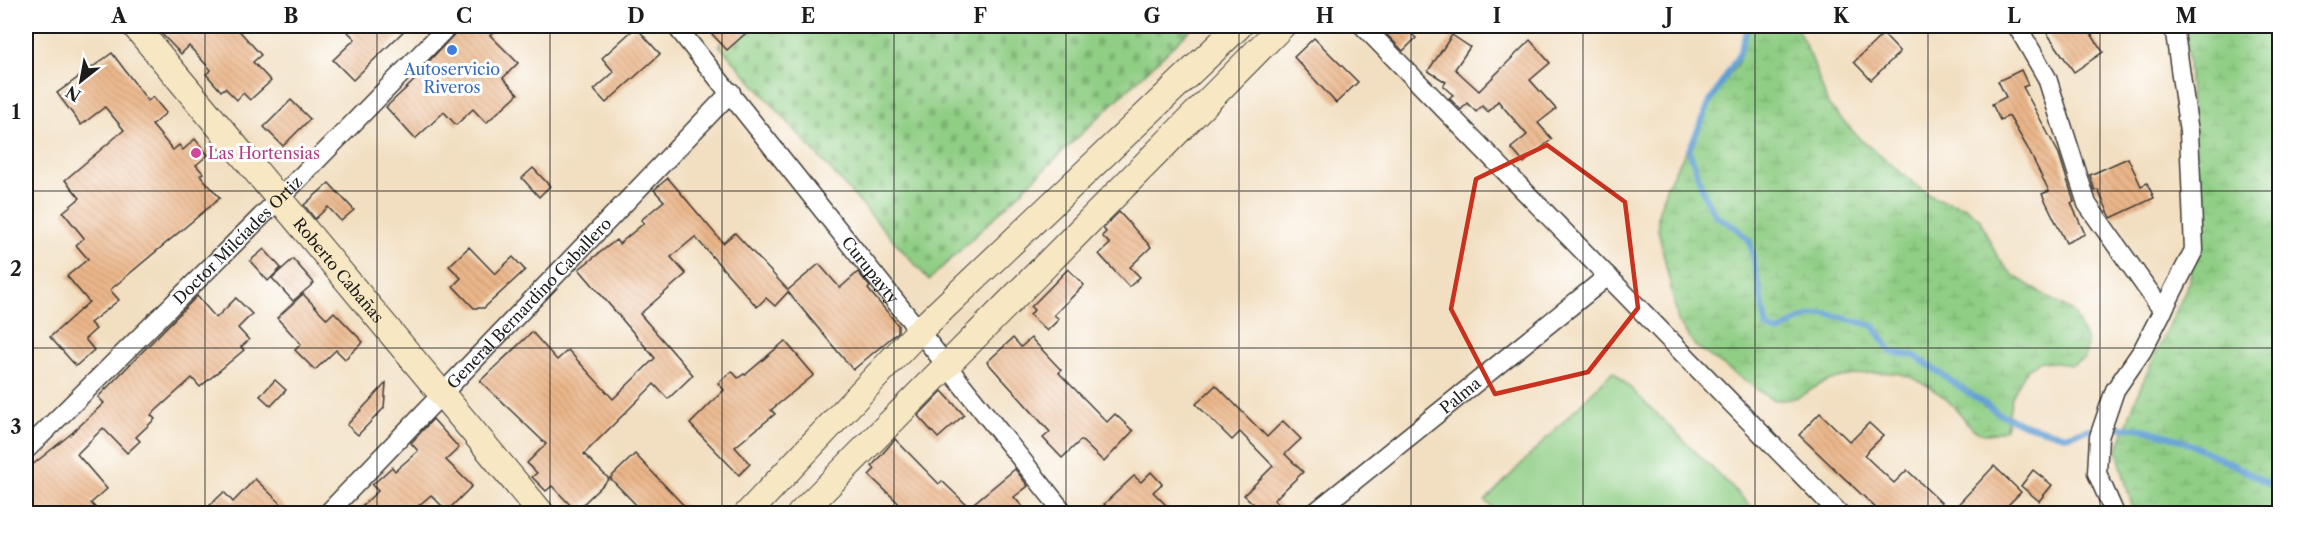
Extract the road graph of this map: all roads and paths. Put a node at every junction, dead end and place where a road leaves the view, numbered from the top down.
1 (135, 26) edge
2 (448, 26) edge
3 (676, 26) edge
4 (1239, 26) edge
5 (1282, 26) edge
6 (1363, 26) edge
7 (2017, 26) edge
8 (2174, 26) edge
9 (731, 92) junction
10 (279, 199) junction
11 (1608, 276) junction
12 (2163, 311) junction
13 (919, 331) junction
14 (947, 362) junction
15 (442, 394) junction
16 (26, 450) edge
17 (327, 513) edge
18 (542, 513) edge
19 (747, 513) edge
20 (800, 513) edge
21 (1065, 513) edge
22 (1313, 513) edge
23 (1840, 513) edge
24 (2115, 513) edge

1 - 10 main road, Roberto Cabañas
2 - 10 street, Doctor Milcíades Ortiz
3 - 9 street, Curupayty
4 - 13 main road
5 - 14 main road
6 - 11 street
7 - 12 street
8 - 12 street
9 - 13 street, Curupayty
9 - 15 street, General Bernardino Caballero
10 - 15 main road, Roberto Cabañas
10 - 16 street, Doctor Milcíades Ortiz
11 - 22 street, Palma
11 - 23 street
12 - 24 street
13 - 14 street, Curupayty
13 - 19 main road
14 - 20 main road
14 - 21 street, Curupayty
15 - 17 street, General Bernardino Caballero
15 - 18 main road, Roberto Cabañas

